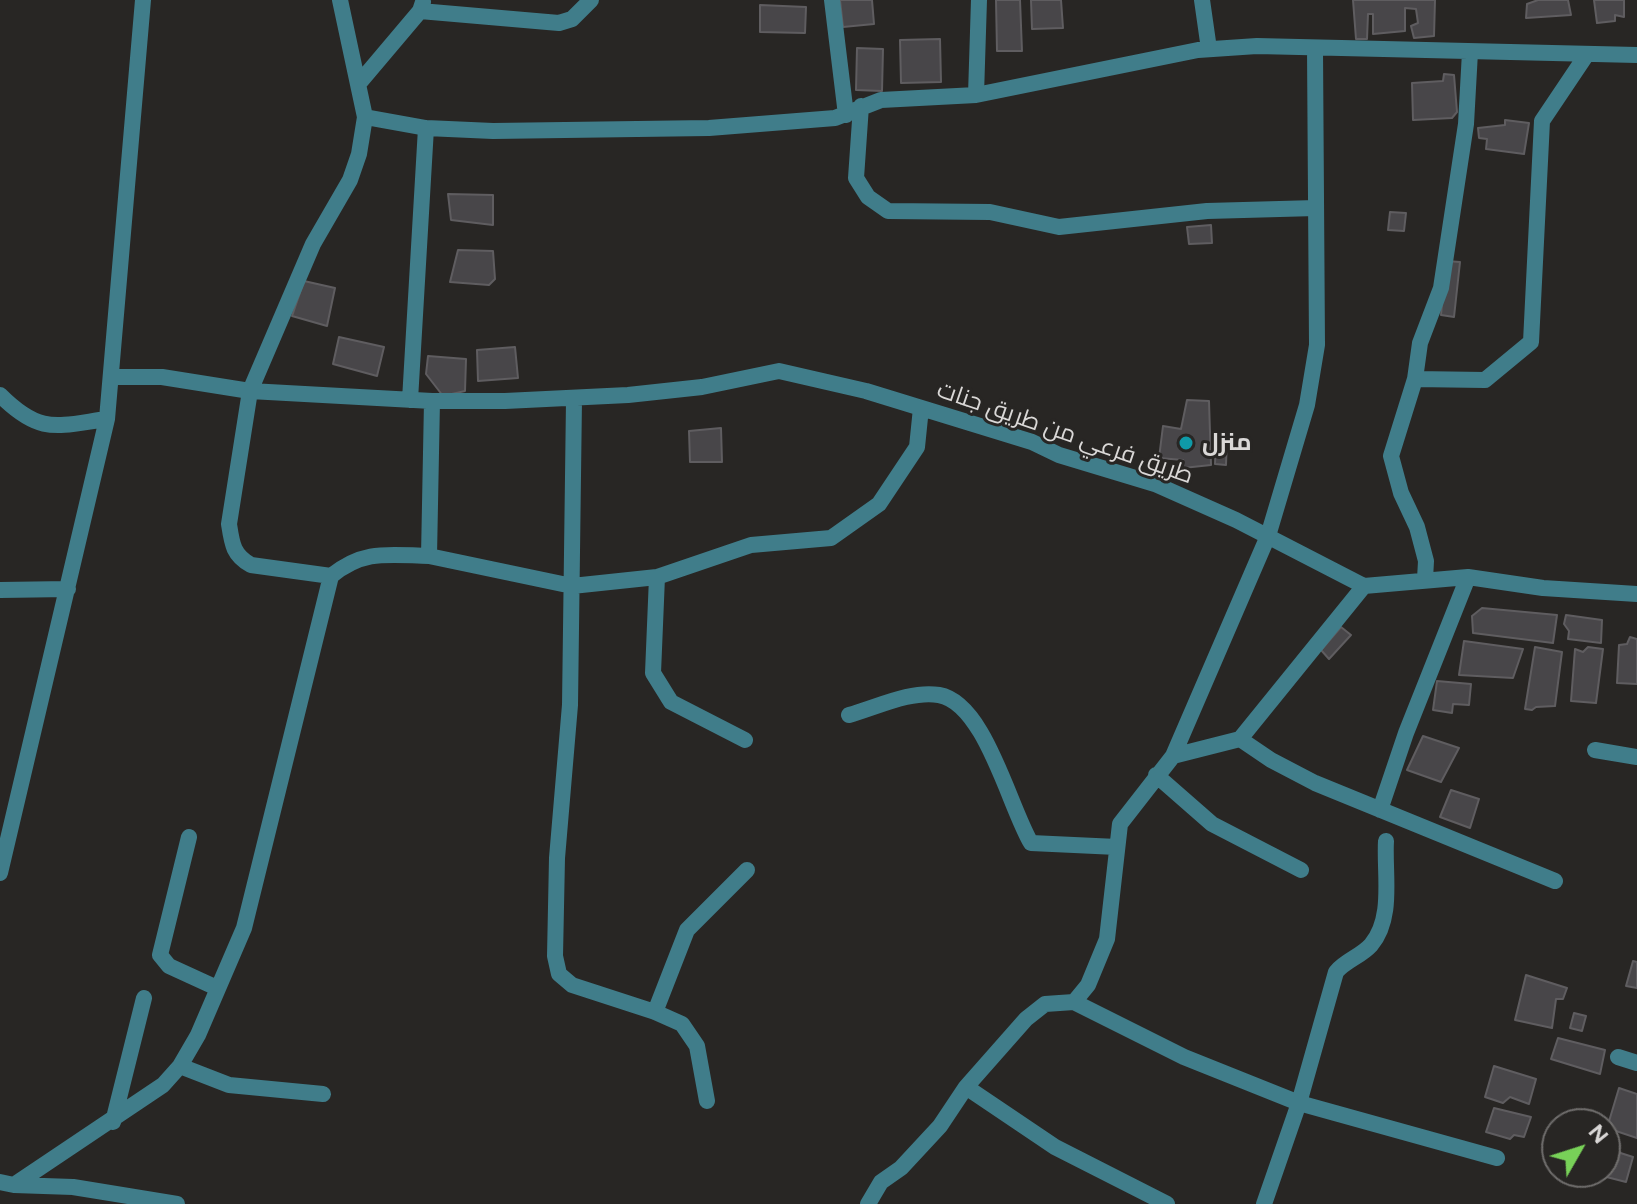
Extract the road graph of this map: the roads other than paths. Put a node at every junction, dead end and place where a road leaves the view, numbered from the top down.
1 (143, 0) edge
2 (340, 0) edge
3 (591, 0) edge
4 (832, 0) edge
5 (979, 0) edge
6 (1202, 0) edge
7 (422, 6) edge
8 (1209, 49) junction
9 (1315, 50) junction
10 (1470, 52) junction
11 (1587, 54) junction
12 (1637, 55) edge
13 (360, 82) junction
14 (976, 95) junction
15 (854, 111) junction
16 (365, 117) junction
17 (426, 128) junction
18 (1316, 208) junction
19 (111, 377) junction
20 (1415, 379) junction
21 (250, 391) junction
22 (0, 395) edge
23 (410, 400) junction
24 (574, 400) junction
25 (432, 401) junction
26 (921, 408) junction
27 (107, 419) junction
28 (1268, 536) junction
29 (429, 556) junction
30 (331, 576) junction
31 (657, 577) junction
32 (1468, 577) junction
33 (1425, 579) junction
34 (572, 586) junction
35 (1364, 586) junction
36 (68, 589) junction
37 (0, 590) edge
38 (1637, 594) edge
39 (849, 715) dead end
40 (1240, 739) junction
41 (745, 740) dead end
42 (1595, 750) dead end
43 (1173, 756) junction
44 (1637, 757) edge
45 (1156, 775) junction
46 (1380, 810) junction
47 (189, 837) dead end
48 (1386, 841) dead end
49 (1117, 847) junction
50 (747, 870) dead end
51 (1301, 870) dead end
52 (0, 873) edge
53 (1555, 881) dead end
54 (217, 988) junction
55 (144, 998) dead end
56 (1074, 1002) junction
57 (655, 1012) junction
58 (1618, 1057) dead end
59 (1637, 1063) edge
60 (180, 1066) junction
61 (966, 1087) junction
62 (323, 1094) dead end
63 (707, 1101) dead end
64 (1299, 1103) junction
65 (113, 1122) junction
66 (1497, 1158) dead end
67 (7, 1184) edge
68 (177, 1204) edge
69 (868, 1204) edge
70 (1167, 1204) edge
71 (1264, 1204) edge

1 - 19 street
2 - 13 street
3 - 7 street
4 - 15 street
5 - 14 street
6 - 8 street
7 - 13 street
8 - 9 street
8 - 14 street
9 - 10 street
9 - 18 street
10 - 11 street
10 - 20 street
11 - 12 street
11 - 20 street
13 - 16 street
14 - 15 street
15 - 17 street
15 - 18 street
16 - 17 street
16 - 21 street
17 - 23 street
18 - 28 street
19 - 21 street, طريق فرعي من طريق جنات
19 - 27 street
20 - 33 street
21 - 23 street, طريق فرعي من طريق جنات
21 - 30 street
22 - 27 street
23 - 25 street, طريق فرعي من طريق جنات
24 - 25 street, طريق فرعي من طريق جنات
24 - 26 street, طريق فرعي من طريق جنات
24 - 34 street
25 - 29 street
26 - 28 street, طريق فرعي من طريق جنات
26 - 31 street
27 - 36 street
28 - 35 street, طريق فرعي من طريق جنات
28 - 43 street
29 - 30 street
29 - 34 street
30 - 54 street
31 - 34 street
31 - 41 street
32 - 33 street
32 - 38 street
32 - 46 street
33 - 35 street
34 - 57 street
35 - 40 street
36 - 37 street
36 - 52 street
39 - 49 street
40 - 43 street
40 - 46 street
42 - 44 street
43 - 45 street
45 - 49 street
45 - 51 street
46 - 53 street
47 - 54 street
48 - 64 street
49 - 56 street
50 - 57 street
54 - 60 street
55 - 65 street
56 - 61 street
56 - 64 street
57 - 63 street
58 - 59 street
60 - 62 street
60 - 65 street
61 - 69 street
61 - 70 street
64 - 66 street
64 - 71 street
65 - 67 street
67 - 68 street

